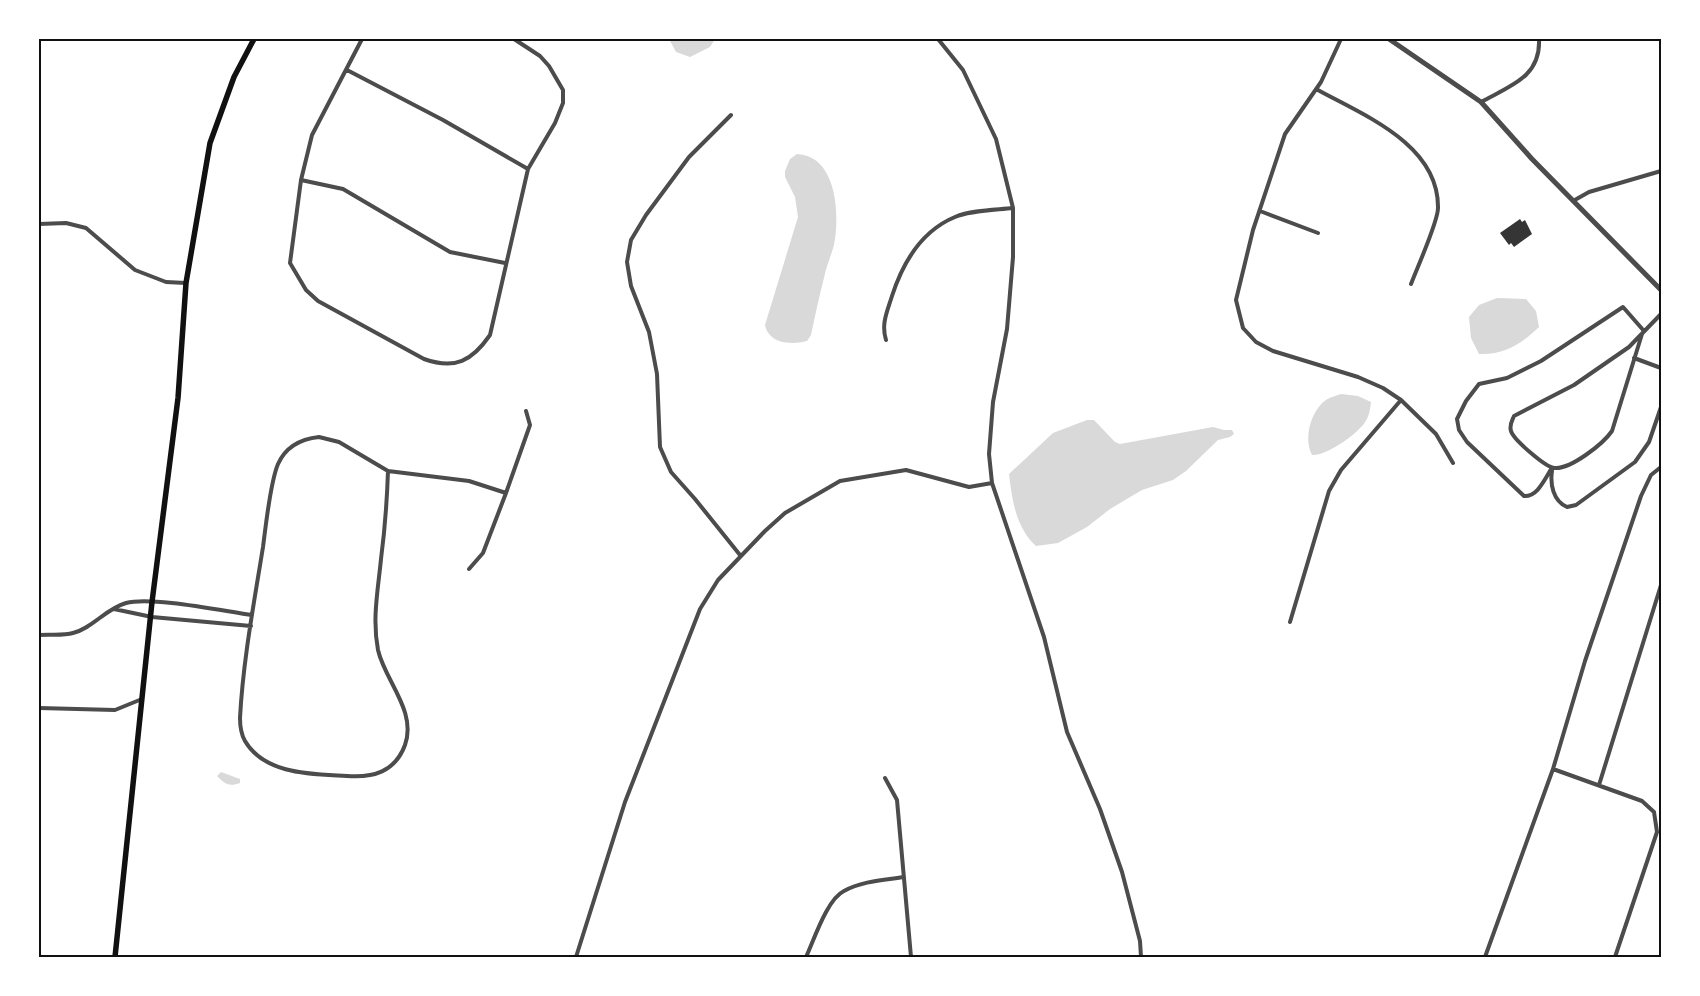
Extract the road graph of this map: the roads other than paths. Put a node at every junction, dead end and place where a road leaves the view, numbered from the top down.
1 (254, 39) edge
2 (362, 39) edge
3 (514, 39) edge
4 (938, 39) edge
5 (1341, 39) edge
6 (1389, 39) edge
7 (1539, 39) edge
8 (347, 70) junction
9 (1316, 90) junction
10 (1482, 102) junction
11 (731, 115) dead end
12 (528, 169) junction
13 (1661, 171) edge
14 (301, 180) junction
15 (1573, 201) junction
16 (1013, 208) junction
17 (1260, 211) junction
18 (39, 224) edge
19 (1318, 233) dead end
20 (506, 263) junction
21 (186, 283) junction
22 (1412, 284) dead end
23 (1661, 290) edge
24 (1661, 314) edge
25 (1643, 333) junction
26 (886, 340) dead end
27 (1634, 358) junction
28 (1661, 368) edge
29 (1401, 400) junction
30 (1661, 406) edge
31 (526, 411) dead end
32 (1453, 463) dead end
33 (1661, 467) edge
34 (1552, 468) junction
35 (388, 471) junction
36 (992, 483) junction
37 (506, 493) junction
38 (740, 556) junction
39 (469, 569) dead end
40 (1661, 586) edge
41 (152, 602) junction
42 (114, 608) junction
43 (252, 615) junction
44 (152, 617) junction
45 (1290, 622) dead end
46 (251, 626) junction
47 (39, 635) edge
48 (142, 699) junction
49 (39, 708) edge
50 (1553, 769) junction
51 (885, 778) dead end
52 (1599, 785) junction
53 (904, 878) junction
54 (115, 957) edge
55 (576, 957) edge
56 (806, 957) edge
57 (911, 957) edge
58 (1141, 957) edge
59 (1486, 957) edge
60 (1615, 957) edge

1 - 21 main road
2 - 8 street
3 - 12 street
4 - 16 street
5 - 9 street
6 - 10 street
7 - 10 street
8 - 12 street
8 - 14 street
9 - 17 street
9 - 22 street
10 - 15 street
11 - 38 street
12 - 20 street
13 - 15 street
14 - 20 street
14 - 20 street
15 - 23 street
16 - 26 street
16 - 36 street
17 - 19 street
17 - 29 street
18 - 21 street
21 - 41 main road
24 - 25 street
25 - 27 street
25 - 34 street
25 - 34 street
27 - 28 street
27 - 34 street
29 - 32 street
29 - 45 street
30 - 34 street
31 - 37 street
33 - 50 street
35 - 37 street
35 - 43 street
35 - 46 street
36 - 38 street
36 - 58 street
37 - 39 street
38 - 55 street
40 - 52 street
41 - 42 street
41 - 43 street
41 - 44 main road
42 - 44 street
42 - 47 street
43 - 46 street
44 - 46 street
44 - 48 main road
48 - 49 street
48 - 54 main road
50 - 52 street
50 - 59 street
51 - 53 street
52 - 60 street
53 - 56 street
53 - 57 street

